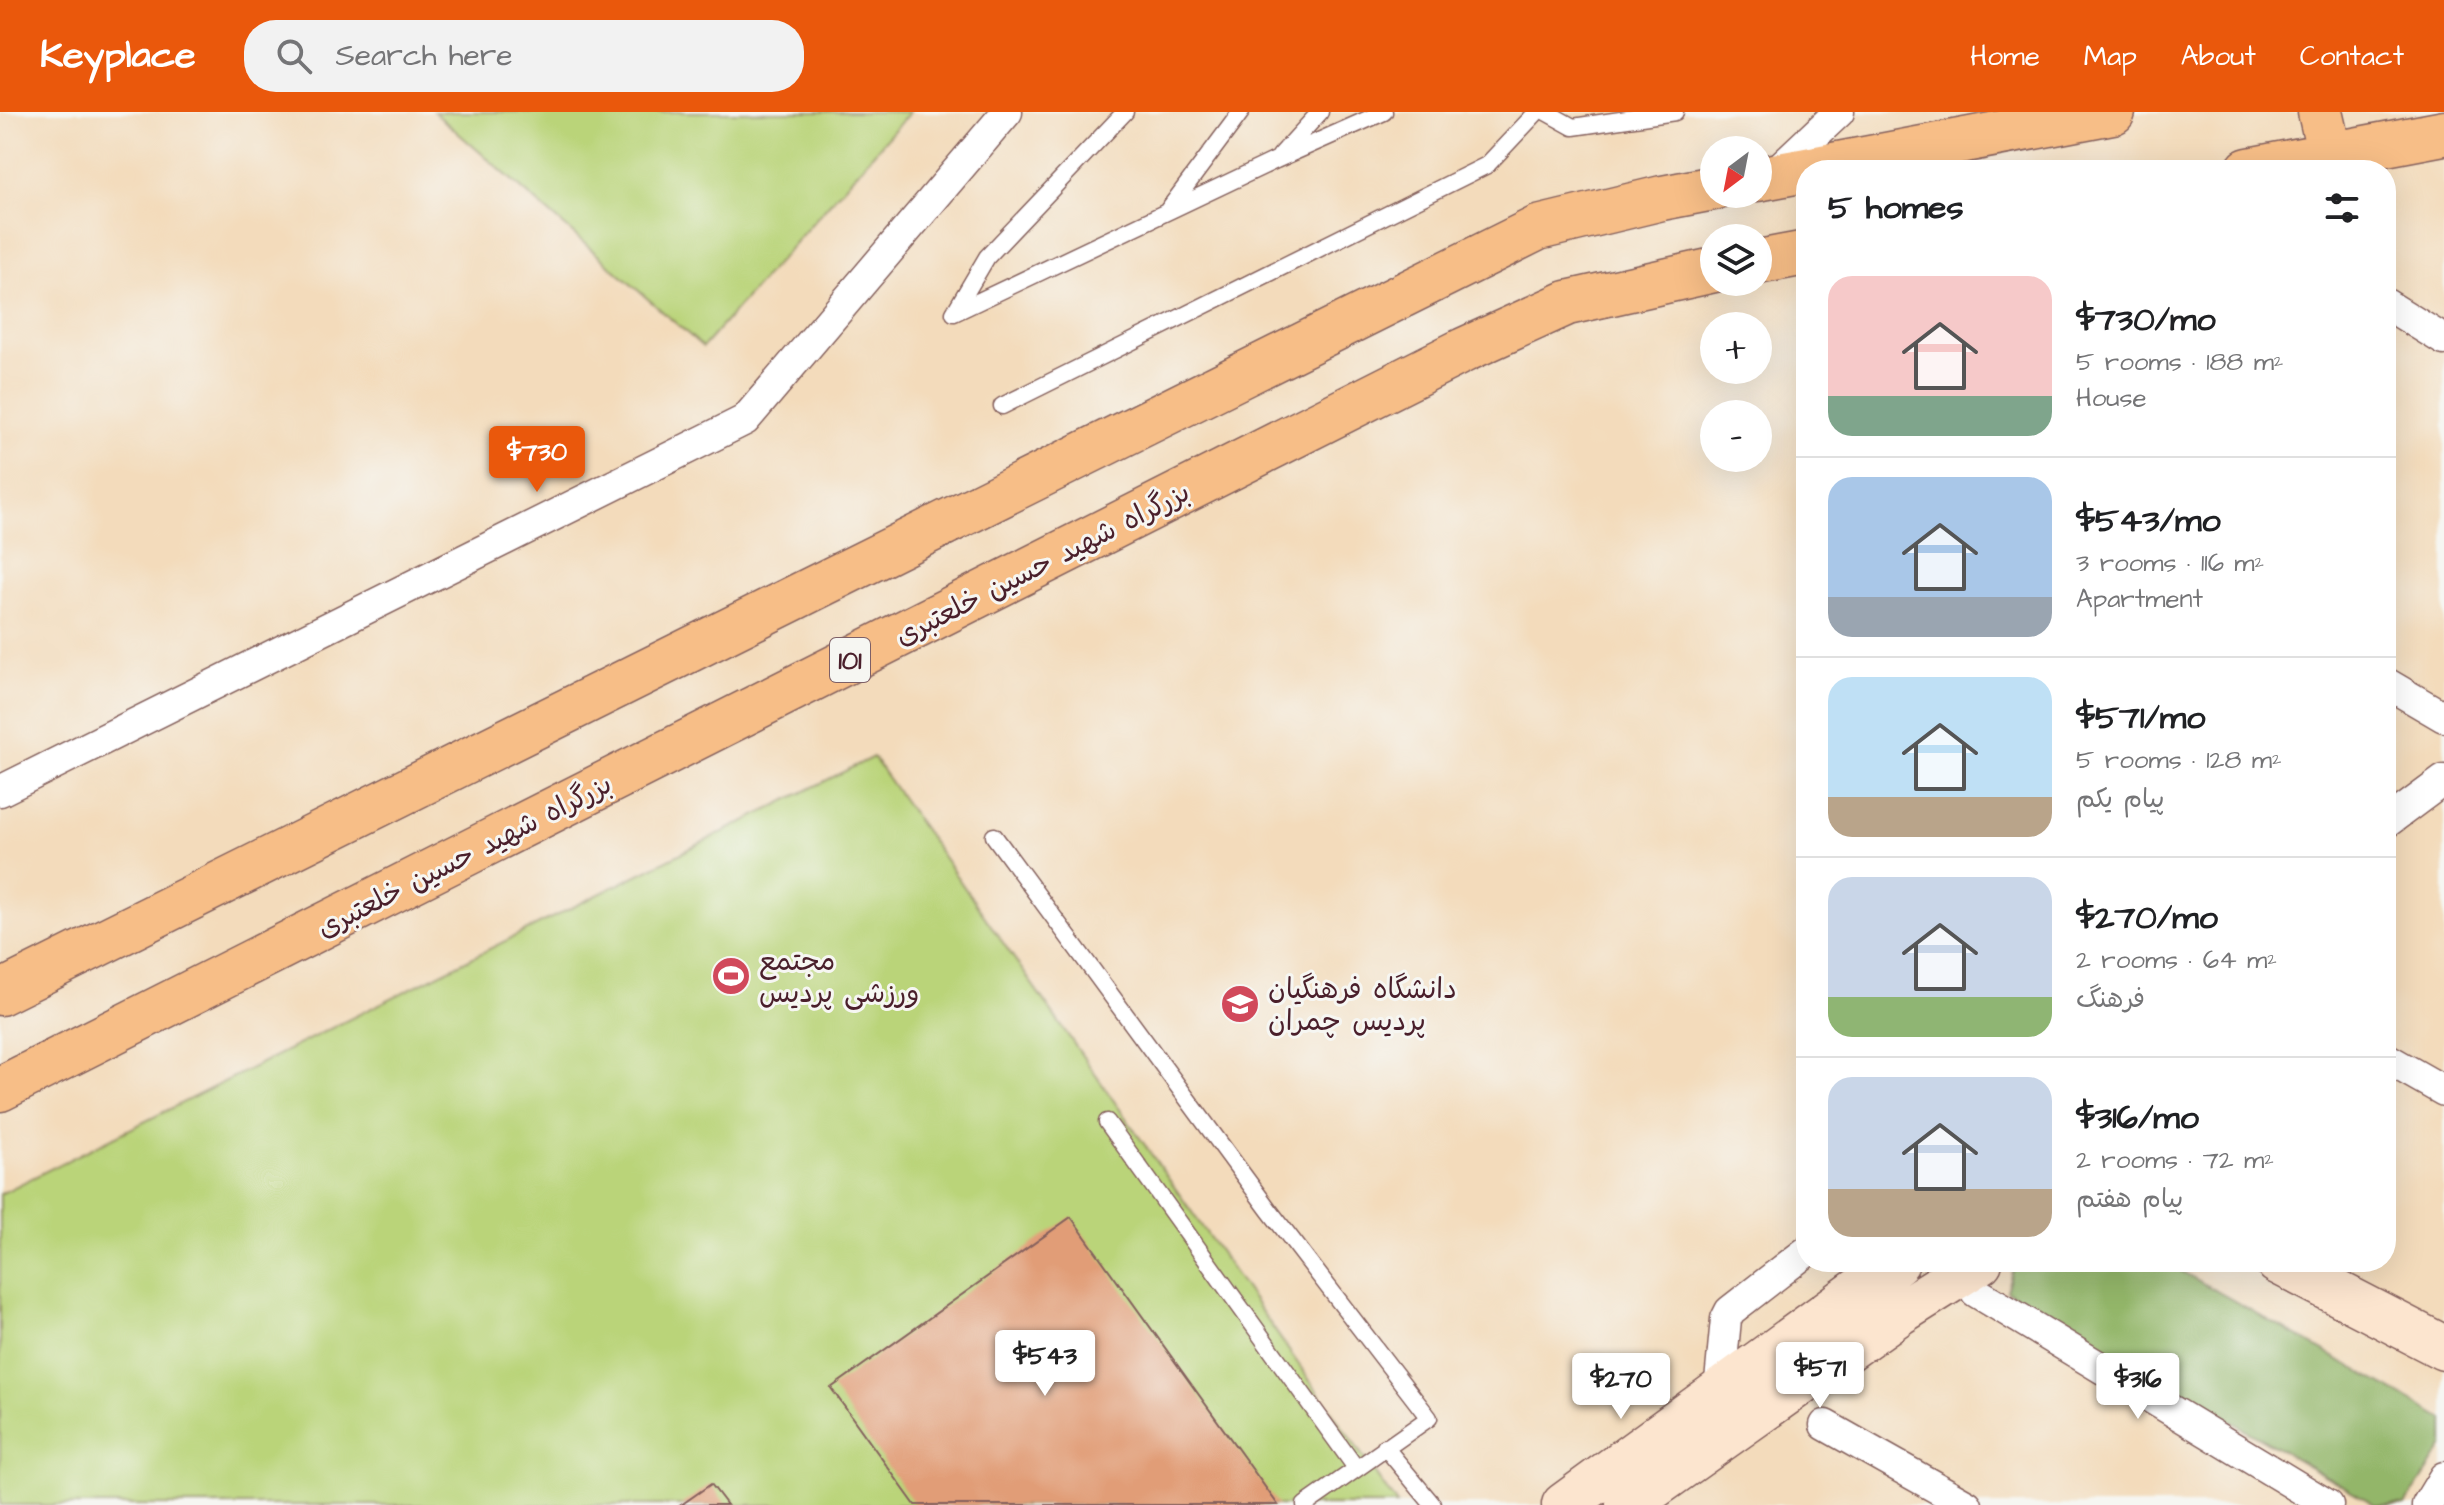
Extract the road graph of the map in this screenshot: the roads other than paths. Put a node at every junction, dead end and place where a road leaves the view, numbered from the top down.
1 (1007, 112) edge
2 (1125, 112) edge
3 (1241, 112) edge
4 (1320, 112) edge
5 (1384, 112) edge
6 (1537, 112) edge
7 (1546, 112) edge
8 (1675, 112) edge
9 (1839, 112) edge
10 (2113, 112) edge
11 (2320, 112) edge
12 (2444, 133) edge
13 (2330, 155) junction
14 (1276, 160) junction
15 (1797, 160) edge
16 (1859, 160) edge
17 (2303, 160) edge
18 (1700, 191) edge
19 (1166, 212) junction
20 (1796, 255) edge
21 (1772, 259) edge
22 (1700, 273) edge
23 (2396, 310) edge
24 (2444, 340) edge
25 (1002, 406) dead end
26 (2396, 689) edge
27 (2444, 717) edge
28 (2444, 780) edge
29 (0, 791) edge
30 (2396, 816) edge
31 (994, 836) dead end
32 (0, 993) edge
33 (2396, 1064) edge
34 (0, 1089) edge
35 (2444, 1091) edge
36 (1107, 1122) dead end
37 (1796, 1260) edge
38 (1883, 1272) edge
39 (2297, 1272) edge
40 (1978, 1277) edge
41 (2444, 1348) edge
42 (1719, 1392) junction
43 (1825, 1425) dead end
44 (1385, 1447) junction
45 (1356, 1468) junction
46 (2444, 1477) edge
47 (1305, 1505) edge
48 (1433, 1505) edge
49 (1564, 1505) edge
50 (1628, 1505) edge
51 (1967, 1505) edge
52 (2328, 1505) edge
53 (2427, 1505) edge

1 - 29 street
2 - 19 lane
3 - 19 lane
4 - 14 lane
5 - 14 lane
6 - 25 lane
7 - 8 lane
9 - 15 street
10 - 16 highway
11 - 13 highway
12 - 13 highway
13 - 17 highway
14 - 19 lane
18 - 32 highway
20 - 21 highway
22 - 34 highway, بزرگراه شهید حسین خلعتبری / 101
23 - 24 street
26 - 27 street
28 - 30 street
31 - 44 lane
33 - 35 street
36 - 45 lane
37 - 42 street
38 - 42 main road
39 - 41 main road
40 - 50 main road
40 - 52 street
42 - 49 main road
43 - 51 street
44 - 45 lane
44 - 48 lane
45 - 47 lane
46 - 53 street

